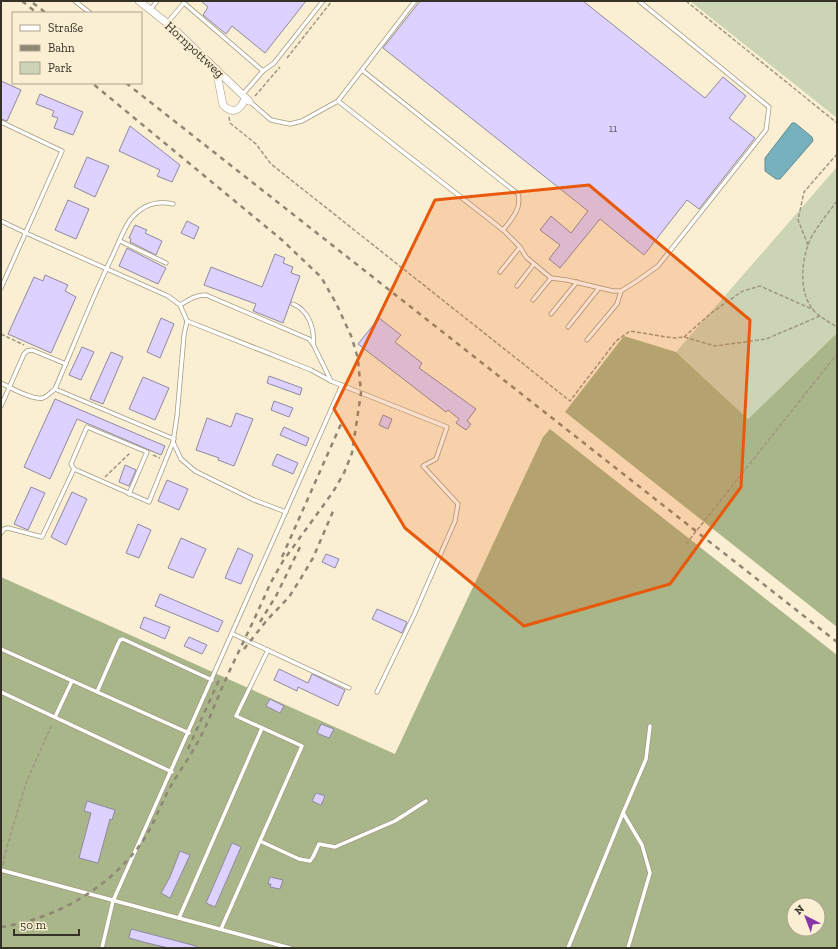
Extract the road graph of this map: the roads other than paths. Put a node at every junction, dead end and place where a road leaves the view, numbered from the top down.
1 (75, 1) edge
2 (83, 1) edge
3 (138, 1) edge
4 (157, 1) edge
5 (323, 1) edge
6 (415, 1) edge
7 (639, 1) edge
8 (184, 2) edge
9 (80, 5) junction
10 (150, 10) junction
11 (89, 12) edge
12 (168, 23) junction
13 (216, 69) junction
14 (362, 70) junction
15 (263, 71) junction
16 (246, 98) junction
17 (338, 101) junction
18 (1, 122) edge
19 (174, 204) dead end
20 (1, 220) edge
21 (503, 230) junction
22 (26, 233) junction
23 (120, 241) junction
24 (520, 247) junction
25 (166, 263) dead end
26 (534, 264) junction
27 (107, 268) junction
28 (500, 272) dead end
29 (551, 278) junction
30 (577, 282) junction
31 (517, 286) dead end
32 (1, 288) edge
33 (599, 288) junction
34 (621, 291) junction
35 (534, 300) dead end
36 (293, 304) dead end
37 (180, 305) junction
38 (551, 314) dead end
39 (187, 320) junction
40 (568, 327) dead end
41 (587, 340) dead end
42 (313, 344) junction
43 (66, 364) junction
44 (331, 381) junction
45 (1, 383) edge
46 (342, 385) junction
47 (9, 387) junction
48 (55, 389) junction
49 (1, 406) edge
50 (174, 440) junction
51 (74, 470) junction
52 (129, 494) junction
53 (286, 512) junction
54 (1, 524) edge
55 (4, 529) junction
56 (1, 533) edge
57 (233, 634) junction
58 (1, 650) edge
59 (268, 650) junction
60 (212, 680) junction
61 (72, 681) junction
62 (349, 688) dead end
63 (1, 692) edge
64 (97, 692) junction
65 (377, 692) dead end
66 (55, 717) junction
67 (650, 726) dead end
68 (262, 728) junction
69 (189, 733) junction
70 (172, 772) junction
71 (426, 801) dead end
72 (623, 813) junction
73 (260, 841) junction
74 (1, 871) edge
75 (113, 900) junction
76 (179, 918) junction
77 (221, 929) junction
78 (102, 948) edge
79 (290, 948) edge
80 (568, 948) edge
81 (628, 948) edge

1 - 9 lane
2 - 9 lane
3 - 10 street, Hornpottweg
4 - 10 lane
5 - 15 lane
6 - 14 lane
7 - 34 lane
8 - 12 lane
8 - 15 lane
9 - 11 lane
10 - 12 street, Hornpottweg
12 - 13 street, Hornpottweg
13 - 16 street, Hornpottweg
13 - 16 street
14 - 17 lane
14 - 21 lane
15 - 16 lane
16 - 17 lane
17 - 21 lane
18 - 22 lane
19 - 23 lane
20 - 22 lane
21 - 24 lane
22 - 27 lane
22 - 32 lane
23 - 25 lane
23 - 27 lane
24 - 26 lane
24 - 28 lane
26 - 29 lane
26 - 31 lane
27 - 37 lane
27 - 43 lane
29 - 30 lane
29 - 35 lane
30 - 33 lane
30 - 38 lane
33 - 34 lane
33 - 40 lane
34 - 41 lane
36 - 42 lane
37 - 39 lane
37 - 42 lane
39 - 44 lane
39 - 50 lane
42 - 44 lane
43 - 47 lane
43 - 48 lane
44 - 46 lane
45 - 47 lane
46 - 53 lane
46 - 65 lane
47 - 48 lane
47 - 49 lane
48 - 50 lane
50 - 52 lane
50 - 53 lane
51 - 52 lane
51 - 52 lane
51 - 55 lane
53 - 57 lane
54 - 55 lane
55 - 56 lane
57 - 59 lane
57 - 60 lane
58 - 61 lane
59 - 62 lane
59 - 68 lane
60 - 64 lane
60 - 69 lane
61 - 64 lane
61 - 66 lane
63 - 66 lane
64 - 69 lane
66 - 70 lane
67 - 72 lane
68 - 73 lane
68 - 76 lane
69 - 70 lane
70 - 75 lane
71 - 73 lane
72 - 80 lane
72 - 81 lane
73 - 77 lane
74 - 75 lane
75 - 76 lane
75 - 78 lane
76 - 77 lane
77 - 79 lane

